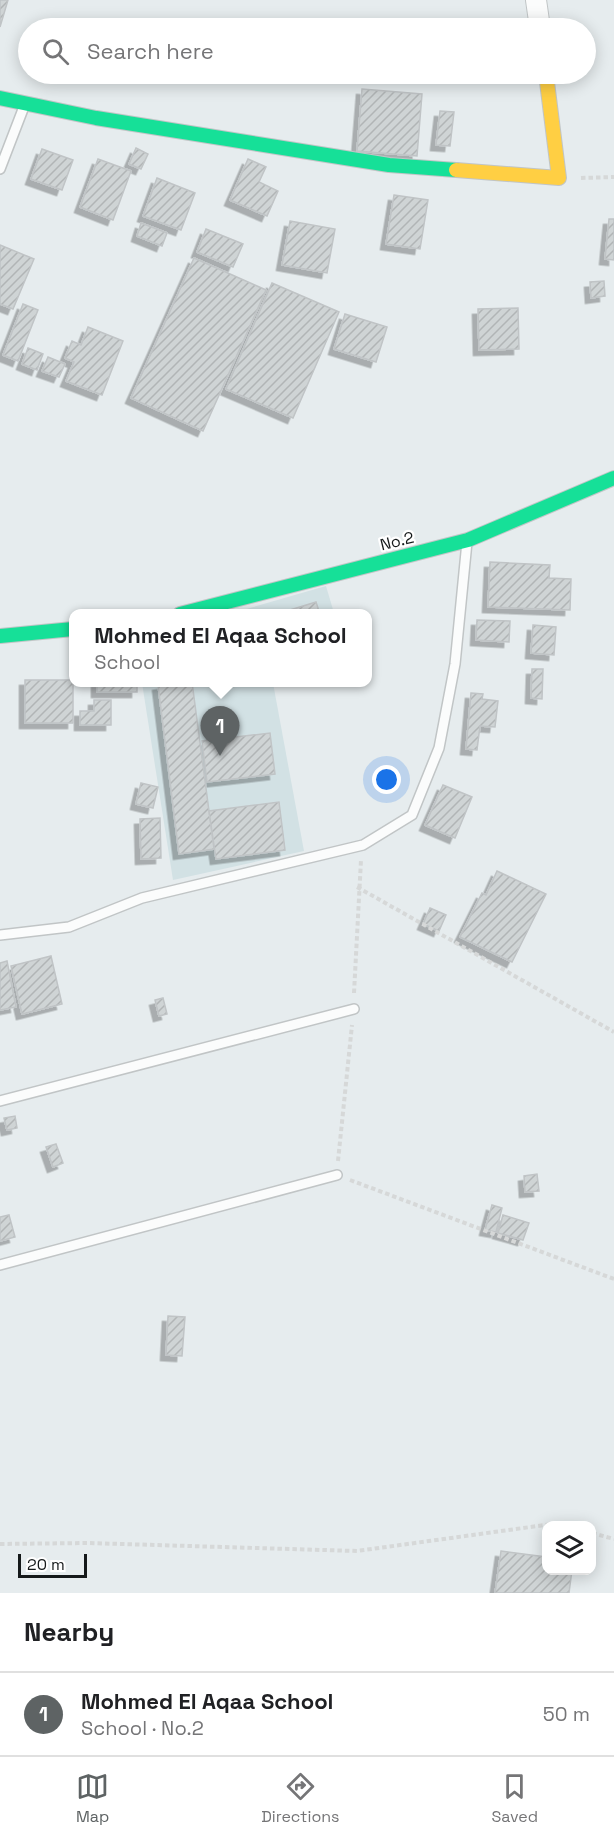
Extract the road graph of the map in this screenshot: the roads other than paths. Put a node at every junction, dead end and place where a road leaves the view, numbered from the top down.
1 (536, 0) edge
2 (539, 18) edge
3 (547, 84) edge
4 (0, 98) edge
5 (25, 105) junction
6 (0, 169) edge
7 (614, 478) edge
8 (468, 540) junction
9 (199, 609) edge
10 (69, 629) edge
11 (0, 636) edge
12 (0, 935) edge
13 (354, 1009) road end
14 (0, 1101) edge
15 (337, 1175) road end
16 (0, 1265) edge

1 - 2 street
3 - 5 street
4 - 5 street
5 - 6 lane
7 - 8 street, No.2
8 - 9 street, No.2
8 - 12 lane
10 - 11 street
13 - 14 lane
15 - 16 lane

